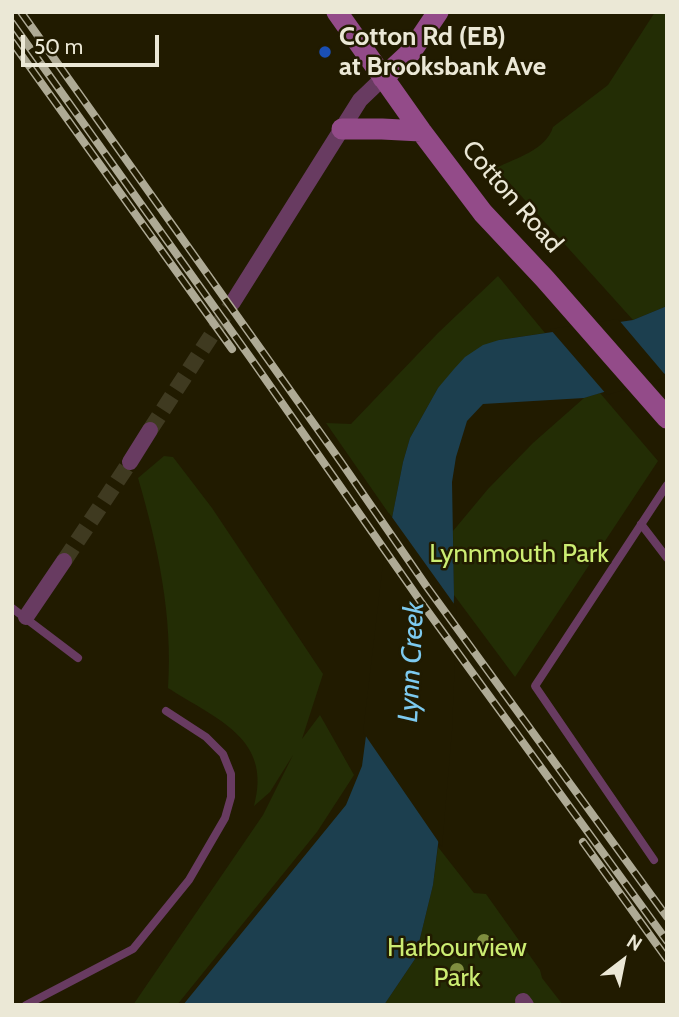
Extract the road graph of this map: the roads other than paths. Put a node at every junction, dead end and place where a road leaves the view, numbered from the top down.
1 (337, 12) edge
2 (438, 12) edge
3 (383, 78) junction
4 (342, 130) junction
5 (421, 131) junction
6 (233, 302) tunnel mouth
7 (662, 413) edge
8 (150, 430) tunnel mouth
9 (130, 461) tunnel mouth
10 (667, 485) edge
11 (641, 524) junction
12 (667, 558) edge
13 (64, 561) tunnel mouth
14 (19, 612) edge
15 (78, 658) dead end
16 (166, 711) dead end
17 (654, 860) dead end
18 (26, 1005) edge

1 - 3 main road, Cotton Road
2 - 3 main road
3 - 4 street
3 - 5 main road, Cotton Road
4 - 5 main road
4 - 6 street
5 - 7 main road, Cotton Road
8 - 9 street
10 - 11 lane
11 - 12 lane
11 - 17 lane
13 - 14 street
14 - 15 lane
16 - 18 lane

